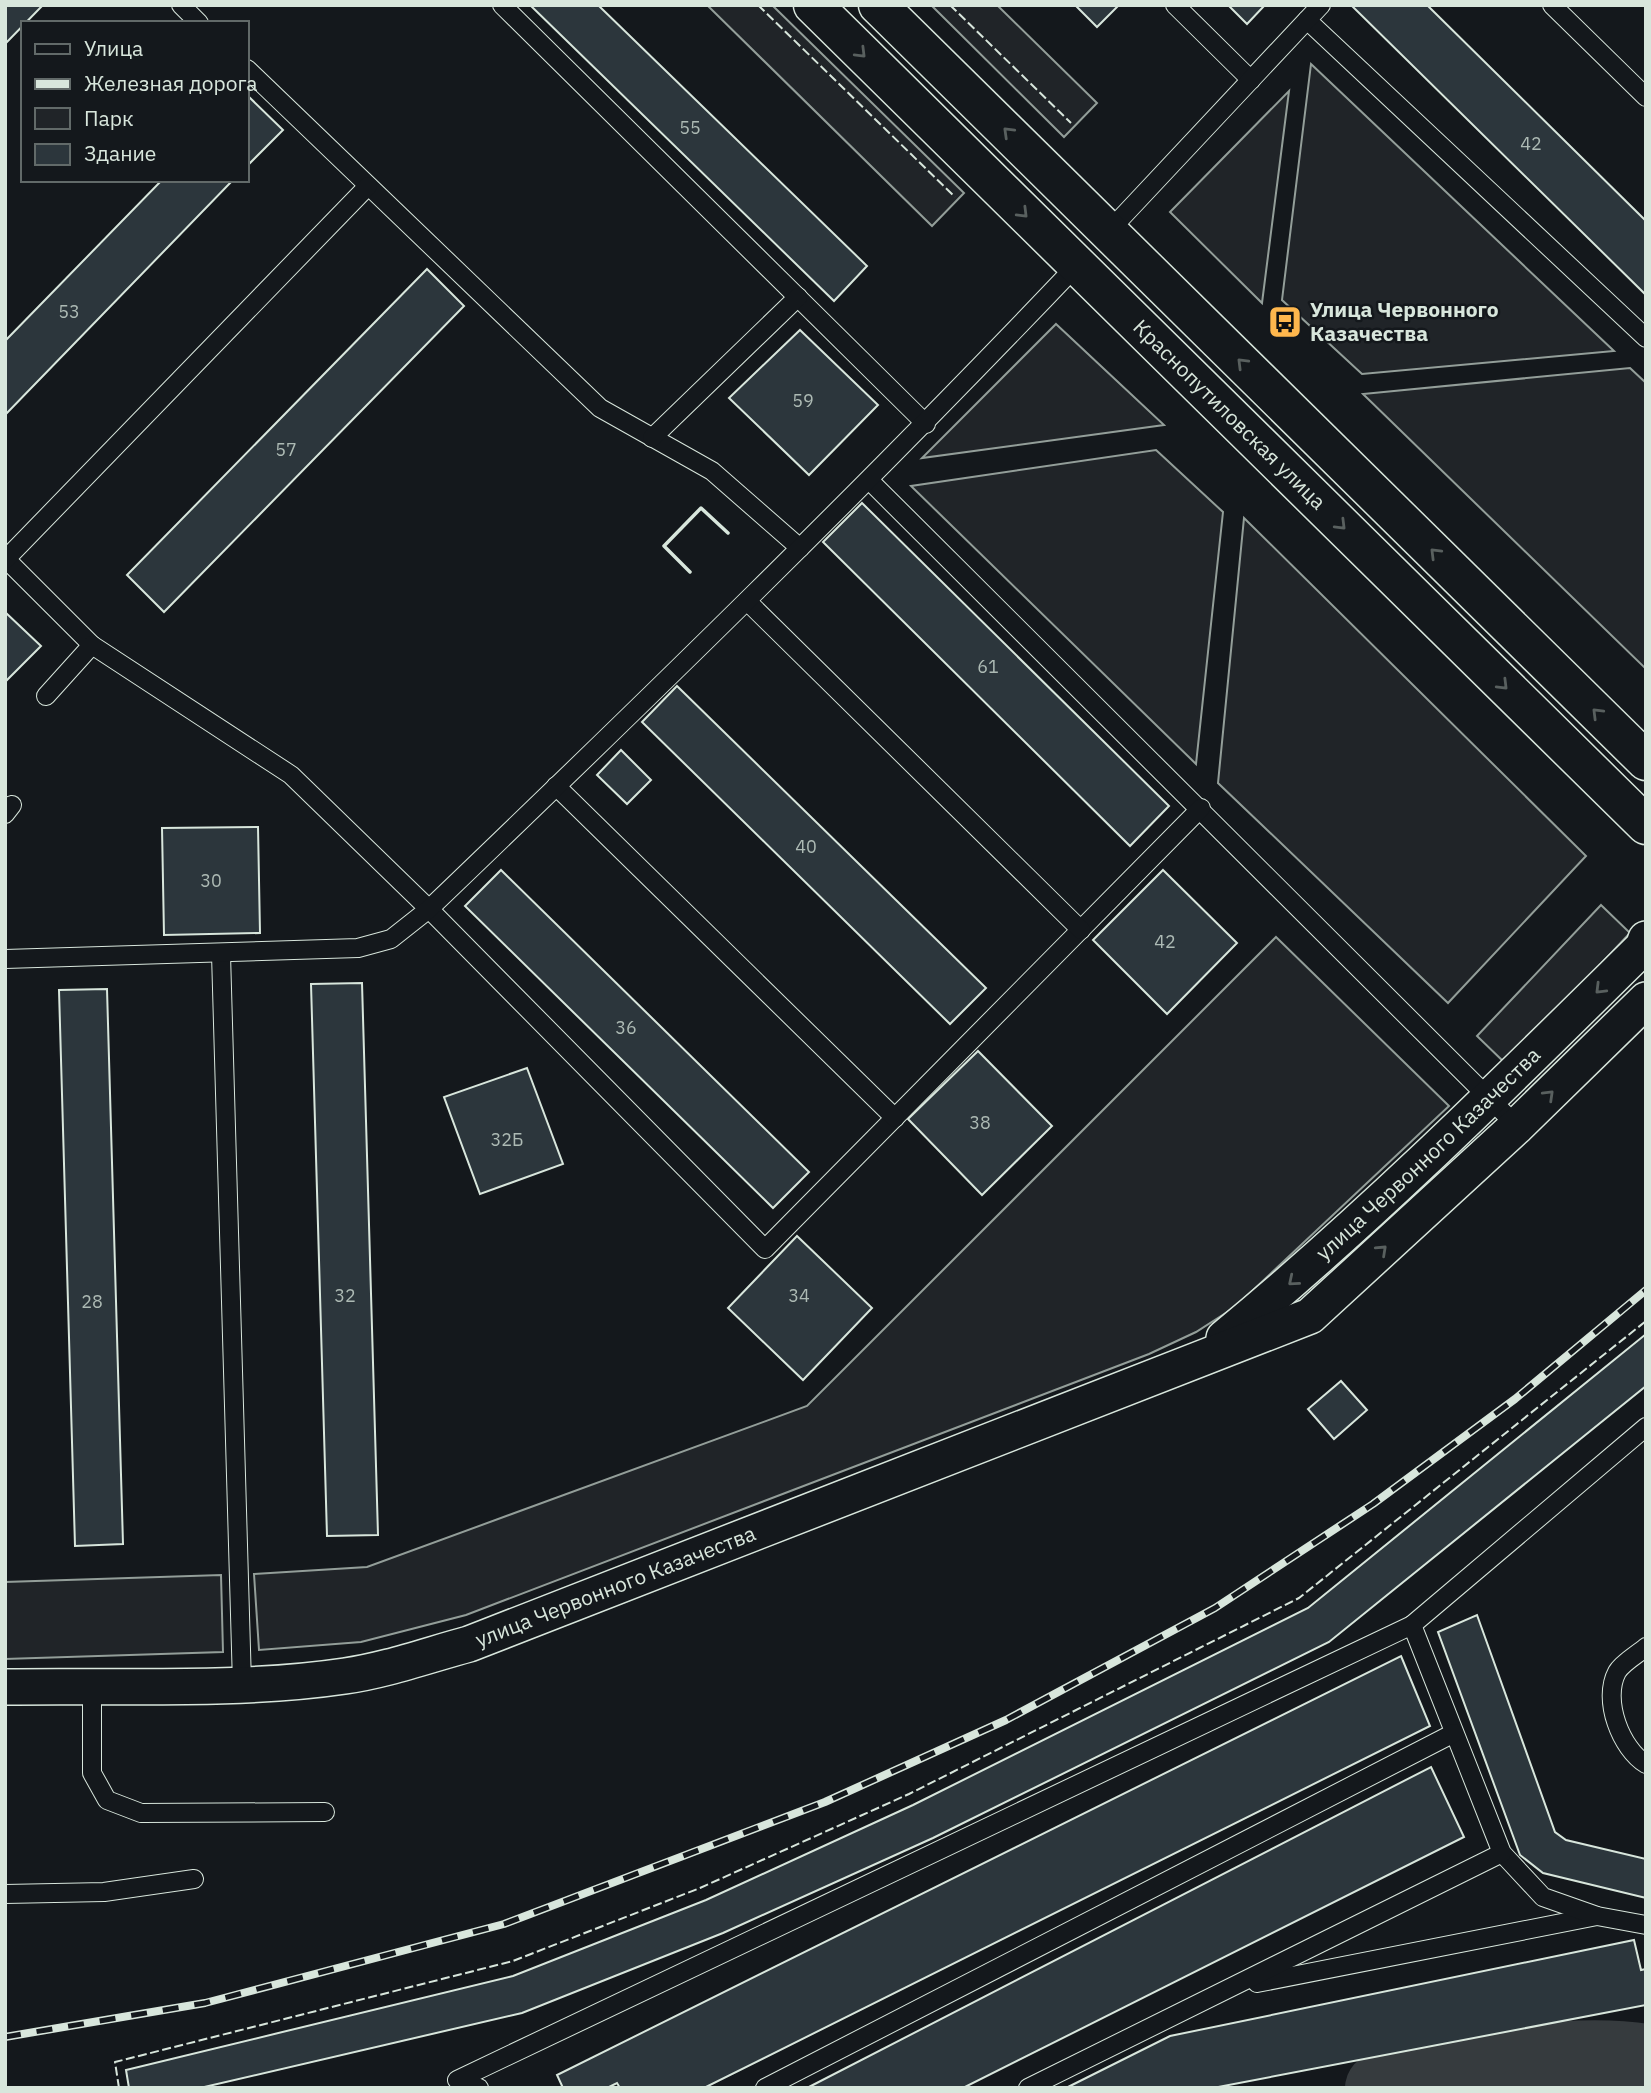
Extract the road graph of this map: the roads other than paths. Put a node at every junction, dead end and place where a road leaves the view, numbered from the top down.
1 (181, 5) edge
2 (502, 5) edge
3 (813, 5) edge
4 (878, 5) edge
5 (1175, 5) edge
6 (1321, 5) edge
7 (1552, 5) edge
8 (1307, 20) junction
9 (197, 21) edge
10 (248, 70) edge
11 (1251, 80) junction
12 (1646, 97) edge
13 (368, 186) junction
14 (1109, 232) junction
15 (1077, 265) junction
16 (798, 297) junction
17 (1646, 338) edge
18 (926, 424) junction
19 (652, 438) junction
20 (869, 480) junction
21 (800, 548) junction
22 (6, 558) edge
23 (747, 601) junction
24 (92, 645) junction
25 (46, 696) dead end
26 (1646, 761) edge
27 (556, 786) junction
28 (1201, 808) junction
29 (1642, 829) edge
30 (429, 909) junction
31 (1081, 930) junction
32 (1646, 939) edge
33 (221, 954) junction
34 (5, 959) edge
35 (1646, 1000) edge
36 (1489, 1099) junction
37 (895, 1118) junction
38 (1517, 1126) junction
39 (1200, 1358) junction
40 (1646, 1427) edge
41 (1412, 1625) junction
42 (1646, 1647) edge
43 (242, 1684) junction
44 (92, 1686) junction
45 (5, 1687) edge
46 (1454, 1732) junction
47 (1646, 1764) edge
48 (325, 1812) dead end
49 (1502, 1853) junction
50 (194, 1879) dead end
51 (5, 1894) edge
52 (1597, 1916) junction
53 (1646, 1925) edge
54 (1233, 1988) junction
55 (479, 2088) edge
56 (765, 2088) edge
57 (1028, 2088) edge

1 - 9 lane
2 - 16 lane
3 -> 15 main road, Краснопутиловская улица
14 -> 4 main road
5 - 11 lane
6 - 8 lane
7 - 12 lane
8 - 11 lane
8 - 17 lane
10 - 13 lane
11 - 14 lane
13 - 19 lane
13 - 22 lane
26 -> 14 main road
15 - 18 lane
15 -> 29 main road, Краснопутиловская улица
16 - 18 lane
16 - 19 lane
18 - 20 lane
19 - 21 lane
20 - 21 lane
20 - 28 lane
21 - 23 lane
22 - 24 lane
23 - 27 lane
23 - 31 lane
24 - 25 lane
24 - 30 lane
27 - 30 lane
27 - 37 lane
28 - 31 lane
28 - 36 lane
30 - 33 lane
30 - 37 lane
31 - 37 lane
32 -> 36 street, улица Червонного Казачества
33 - 34 lane
33 - 43 lane
38 -> 35 street, улица Червонного Казачества
36 - 38 lane
36 -> 39 street, улица Червонного Казачества
39 -> 38 street, улица Червонного Казачества
39 - 43 street, улица Червонного Казачества
40 - 41 lane
41 - 46 lane
41 - 55 lane
42 - 47 lane
43 - 44 street, улица Червонного Казачества
44 - 45 street, улица Червонного Казачества
44 - 48 lane
46 - 49 lane
46 - 56 lane
49 - 52 lane
49 - 54 lane
50 - 51 lane
52 - 53 lane
52 - 54 lane
54 - 57 lane

